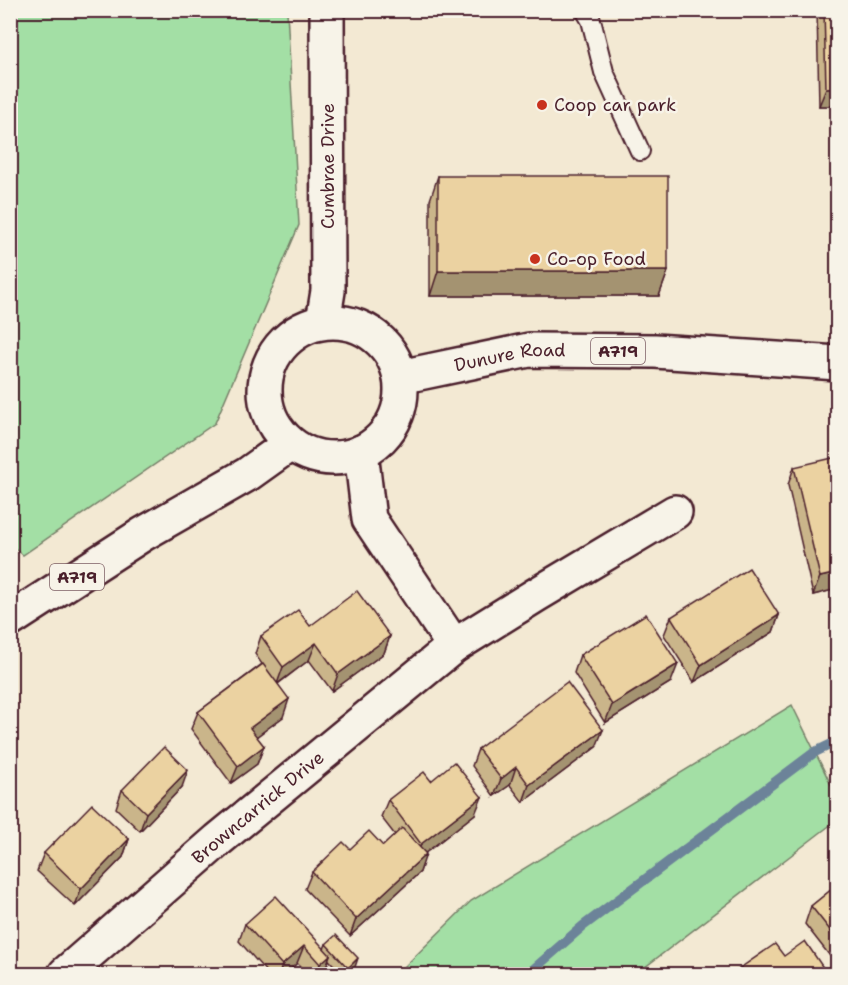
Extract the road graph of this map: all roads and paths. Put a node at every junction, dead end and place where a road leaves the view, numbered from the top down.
1 (327, 10) edge
2 (585, 10) edge
3 (640, 151) dead end
4 (323, 322) junction
5 (837, 363) edge
6 (400, 377) junction
7 (290, 444) junction
8 (361, 452) junction
9 (675, 512) dead end
10 (10, 621) edge
11 (454, 646) junction
12 (65, 975) edge

1 - 4 street, Cumbrae Drive
2 - 3 lane
4 - 6 street
4 - 7 street
5 - 6 street, Dunure Road / A719
6 - 8 street
7 - 8 street
7 - 10 street, A719
8 - 11 street
9 - 11 street, Browncarrick Drive
11 - 12 street, Browncarrick Drive

